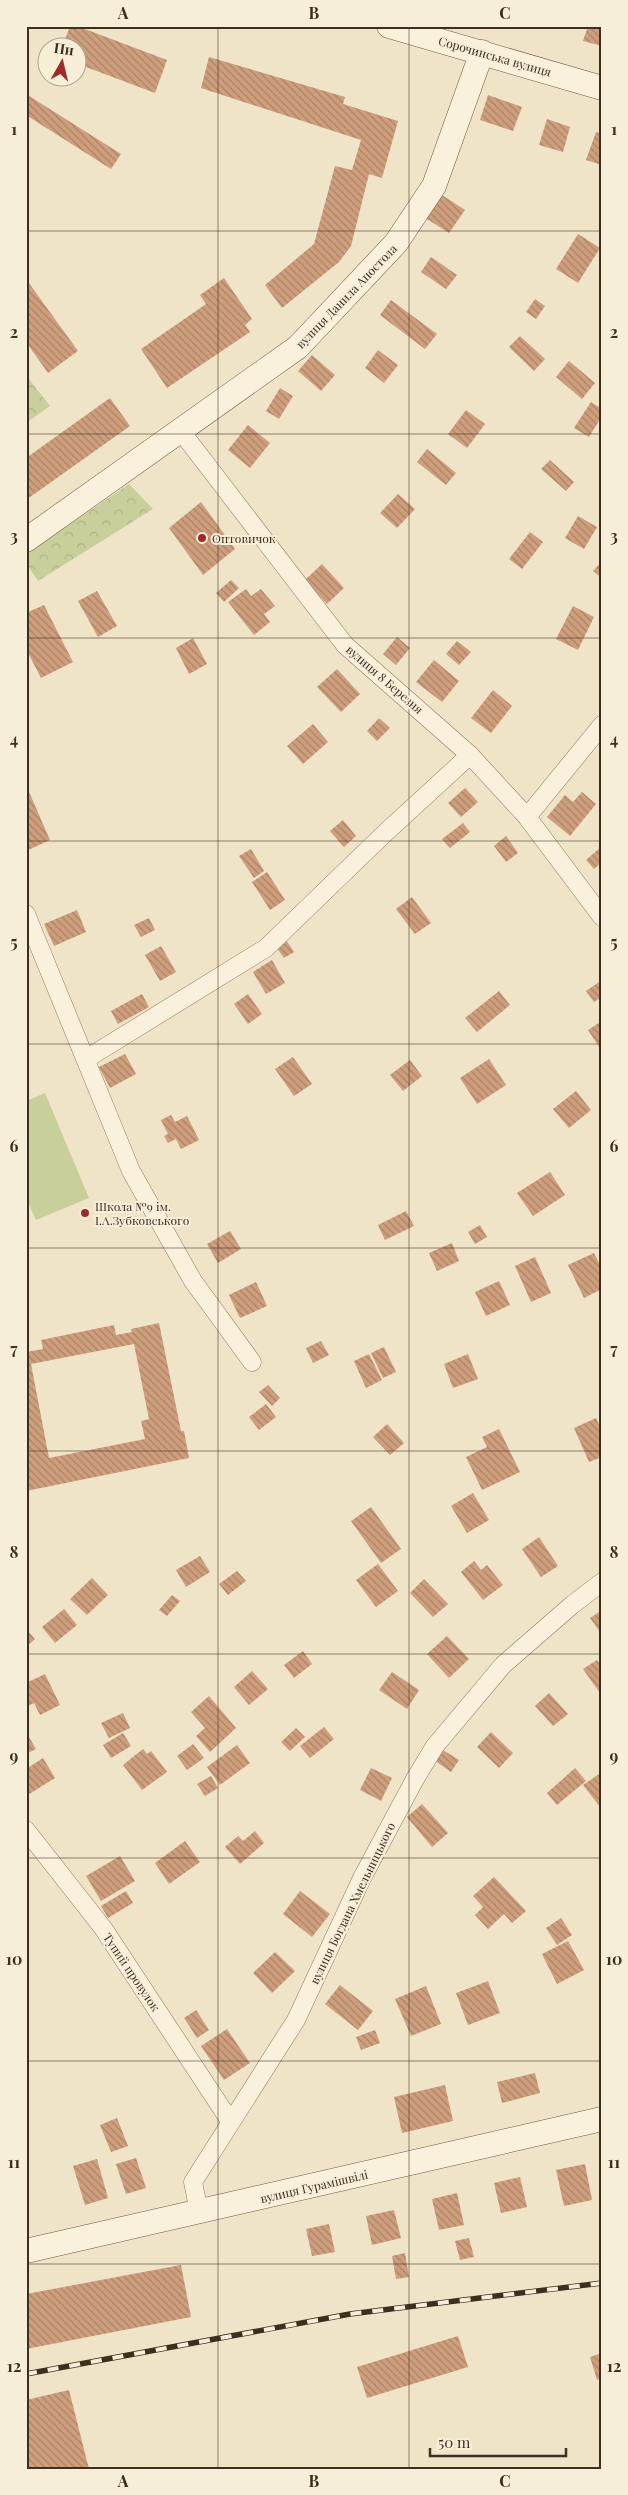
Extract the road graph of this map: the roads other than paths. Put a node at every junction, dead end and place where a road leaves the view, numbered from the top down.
1 (389, 26) edge
2 (482, 52) junction
3 (602, 88) edge
4 (180, 430) junction
5 (26, 540) edge
6 (602, 725) edge
7 (470, 755) junction
8 (527, 817) junction
9 (26, 914) edge
10 (602, 917) edge
11 (86, 1059) junction
12 (252, 1362) dead end
13 (602, 1582) edge
14 (26, 1830) edge
15 (602, 2119) edge
16 (230, 2121) junction
17 (199, 2212) junction
18 (26, 2250) edge

1 - 2 main road, Сорочинська вулиця
2 - 3 main road, Сорочинська вулиця
2 - 4 main road, вулиця Данила Апостола
4 - 5 main road, вулиця Данила Апостола
4 - 7 street, вулиця 8 Березня
6 - 8 street
7 - 8 street, вулиця 8 Березня
7 - 11 street
8 - 10 street, вулиця 8 Березня
9 - 11 street
11 - 12 street
13 - 16 street, вулиця Богдана Хмельницького
14 - 16 street, Тупий провулок
15 - 17 main road, вулиця Гурамішвілі
16 - 17 street, вулиця Богдана Хмельницького
17 - 18 main road, вулиця Гурамішвілі

